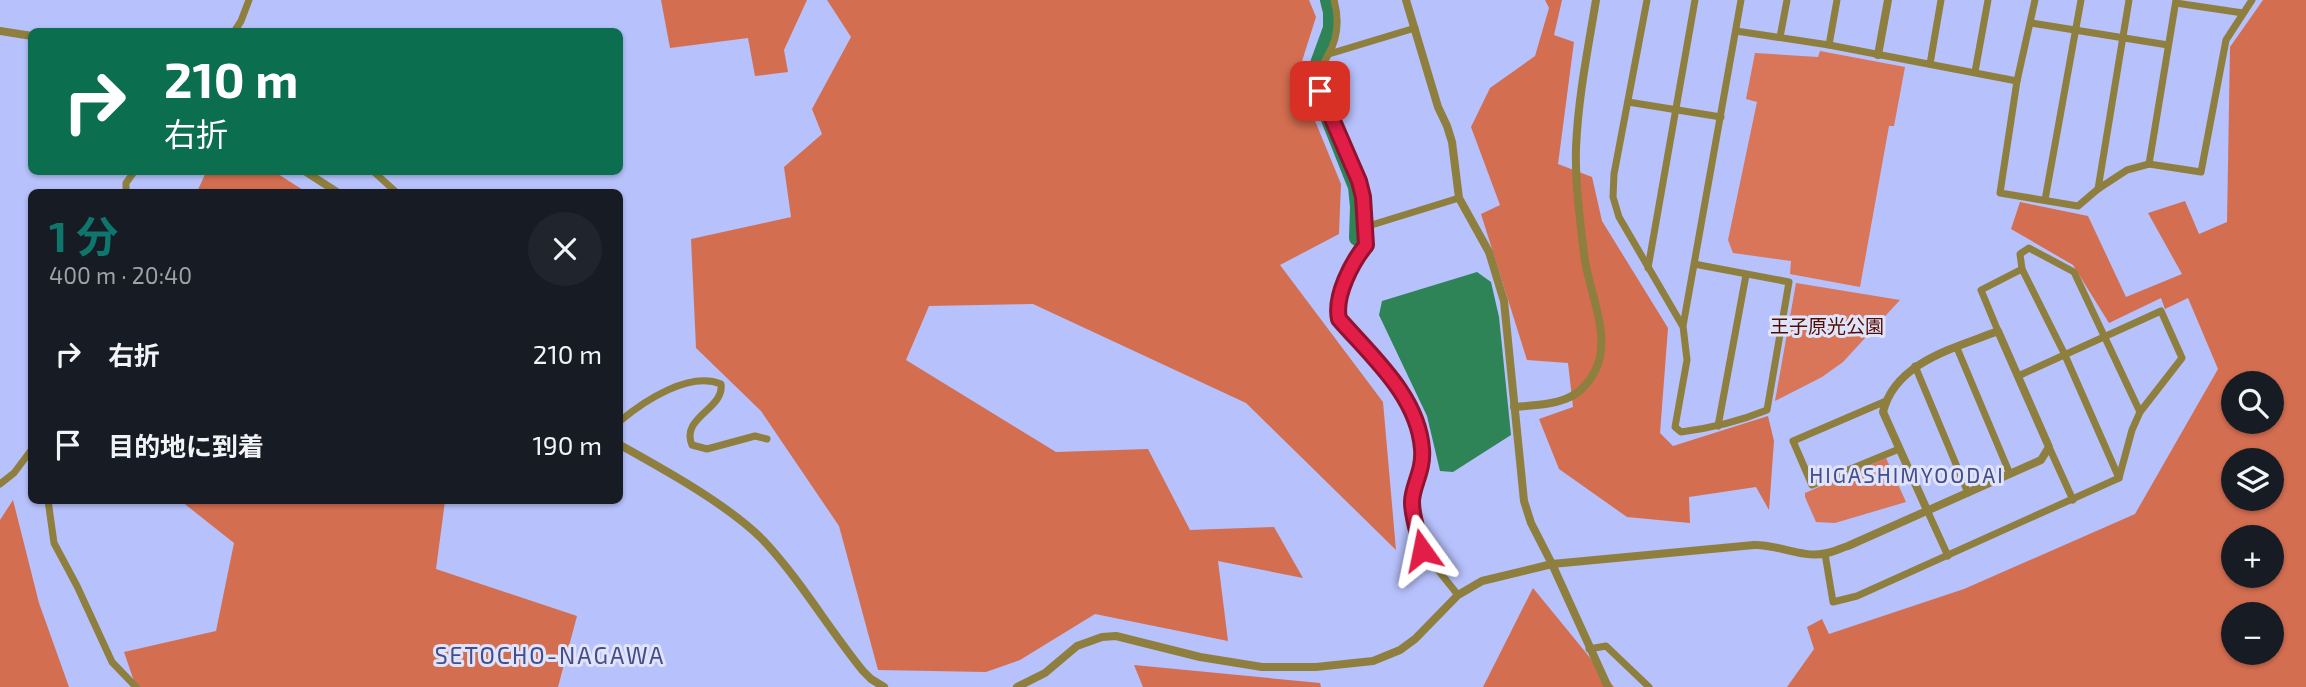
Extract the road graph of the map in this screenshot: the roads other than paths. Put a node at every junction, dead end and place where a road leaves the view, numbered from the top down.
1 (249, 0) edge
2 (1334, 0) edge
3 (1406, 0) edge
4 (1596, 0) edge
5 (1647, 0) edge
6 (1695, 0) edge
7 (1741, 0) edge
8 (1787, 0) edge
9 (1837, 0) edge
10 (1888, 0) edge
11 (1941, 0) edge
12 (1988, 0) edge
13 (2035, 0) edge
14 (2081, 0) edge
15 (2129, 0) edge
16 (2252, 0) edge
17 (2176, 1) edge
18 (2243, 13) junction
19 (2031, 23) junction
20 (237, 28) edge
21 (1415, 28) junction
22 (2075, 30) junction
23 (0, 31) edge
24 (1736, 31) junction
25 (28, 35) edge
26 (1780, 37) junction
27 (2122, 37) junction
28 (1829, 45) junction
29 (2168, 45) junction
30 (1329, 54) junction
31 (1878, 55) junction
32 (1930, 64) junction
33 (1975, 72) junction
34 (2017, 81) junction
35 (1628, 102) junction
36 (1674, 110) junction
37 (1721, 117) junction
38 (2149, 164) junction
39 (311, 175) edge
40 (377, 175) edge
41 (332, 189) edge
42 (393, 189) edge
43 (2098, 189) junction
44 (1459, 198) junction
45 (2045, 200) junction
46 (1365, 227) junction
47 (1694, 264) junction
48 (1647, 268) junction
49 (2022, 270) junction
50 (1745, 275) junction
51 (1683, 326) junction
52 (1998, 331) junction
53 (2104, 337) junction
54 (1957, 348) junction
55 (2064, 354) junction
56 (1915, 366) junction
57 (2018, 376) junction
58 (1886, 401) junction
59 (1514, 407) junction
60 (2140, 412) junction
61 (623, 419) edge
62 (1718, 426) junction
63 (767, 439) dead end
64 (623, 447) edge
65 (2049, 447) junction
66 (1899, 449) junction
67 (28, 455) edge
68 (2010, 474) junction
69 (2119, 478) junction
70 (0, 484) edge
71 (1968, 493) junction
72 (2073, 500) junction
73 (49, 504) edge
74 (1927, 510) junction
75 (1825, 554) junction
76 (1948, 556) junction
77 (1552, 564) junction
78 (1458, 595) junction
79 (1589, 649) junction
80 (136, 687) edge
81 (884, 687) edge
82 (1017, 687) edge
83 (1608, 687) edge
84 (1649, 687) edge

1 - 20 street
2 - 30 street
3 - 21 street
4 - 59 street
5 - 35 street
6 - 36 street
7 - 24 street
8 - 26 street
9 - 28 street
10 - 31 street
11 - 32 street
12 - 33 street
13 - 19 street
14 - 22 street
15 - 27 street
16 - 18 street
17 - 18 street
17 - 29 street
18 - 38 street
19 - 22 street
19 - 34 street
21 - 30 street
21 - 44 street
22 - 27 street
22 - 45 street
23 - 25 street
24 - 26 street
24 - 37 street
26 - 28 street
27 - 29 street
27 - 43 street
28 - 31 street
29 - 38 street
30 - 46 street
31 - 32 street
32 - 33 street
33 - 34 street
34 - 45 street
35 - 36 street
35 - 48 street
36 - 37 street
36 - 48 street
37 - 47 street
38 - 43 street
39 - 41 street
40 - 42 street
43 - 45 street
44 - 46 street
44 - 59 street
46 - 78 street
47 - 50 street
47 - 51 street
48 - 51 street
49 - 52 street
49 - 53 street
49 - 55 street
50 - 62 street
50 - 62 street
51 - 62 street
52 - 54 street
52 - 57 street
53 - 55 street
53 - 60 street
53 - 60 street
54 - 56 street
54 - 68 street
55 - 57 street
55 - 69 street
56 - 58 street
56 - 71 street
57 - 65 street
58 - 66 street
58 - 66 street
59 - 77 street
60 - 69 street
61 - 63 street
64 - 81 street
65 - 68 street
65 - 72 street
66 - 74 street
67 - 70 street
68 - 71 street
69 - 72 street
71 - 74 street
72 - 76 street
73 - 80 street
74 - 75 street
74 - 76 street
75 - 76 street
75 - 77 street
77 - 78 street
77 - 79 street
78 - 82 street
79 - 83 street
79 - 84 street

